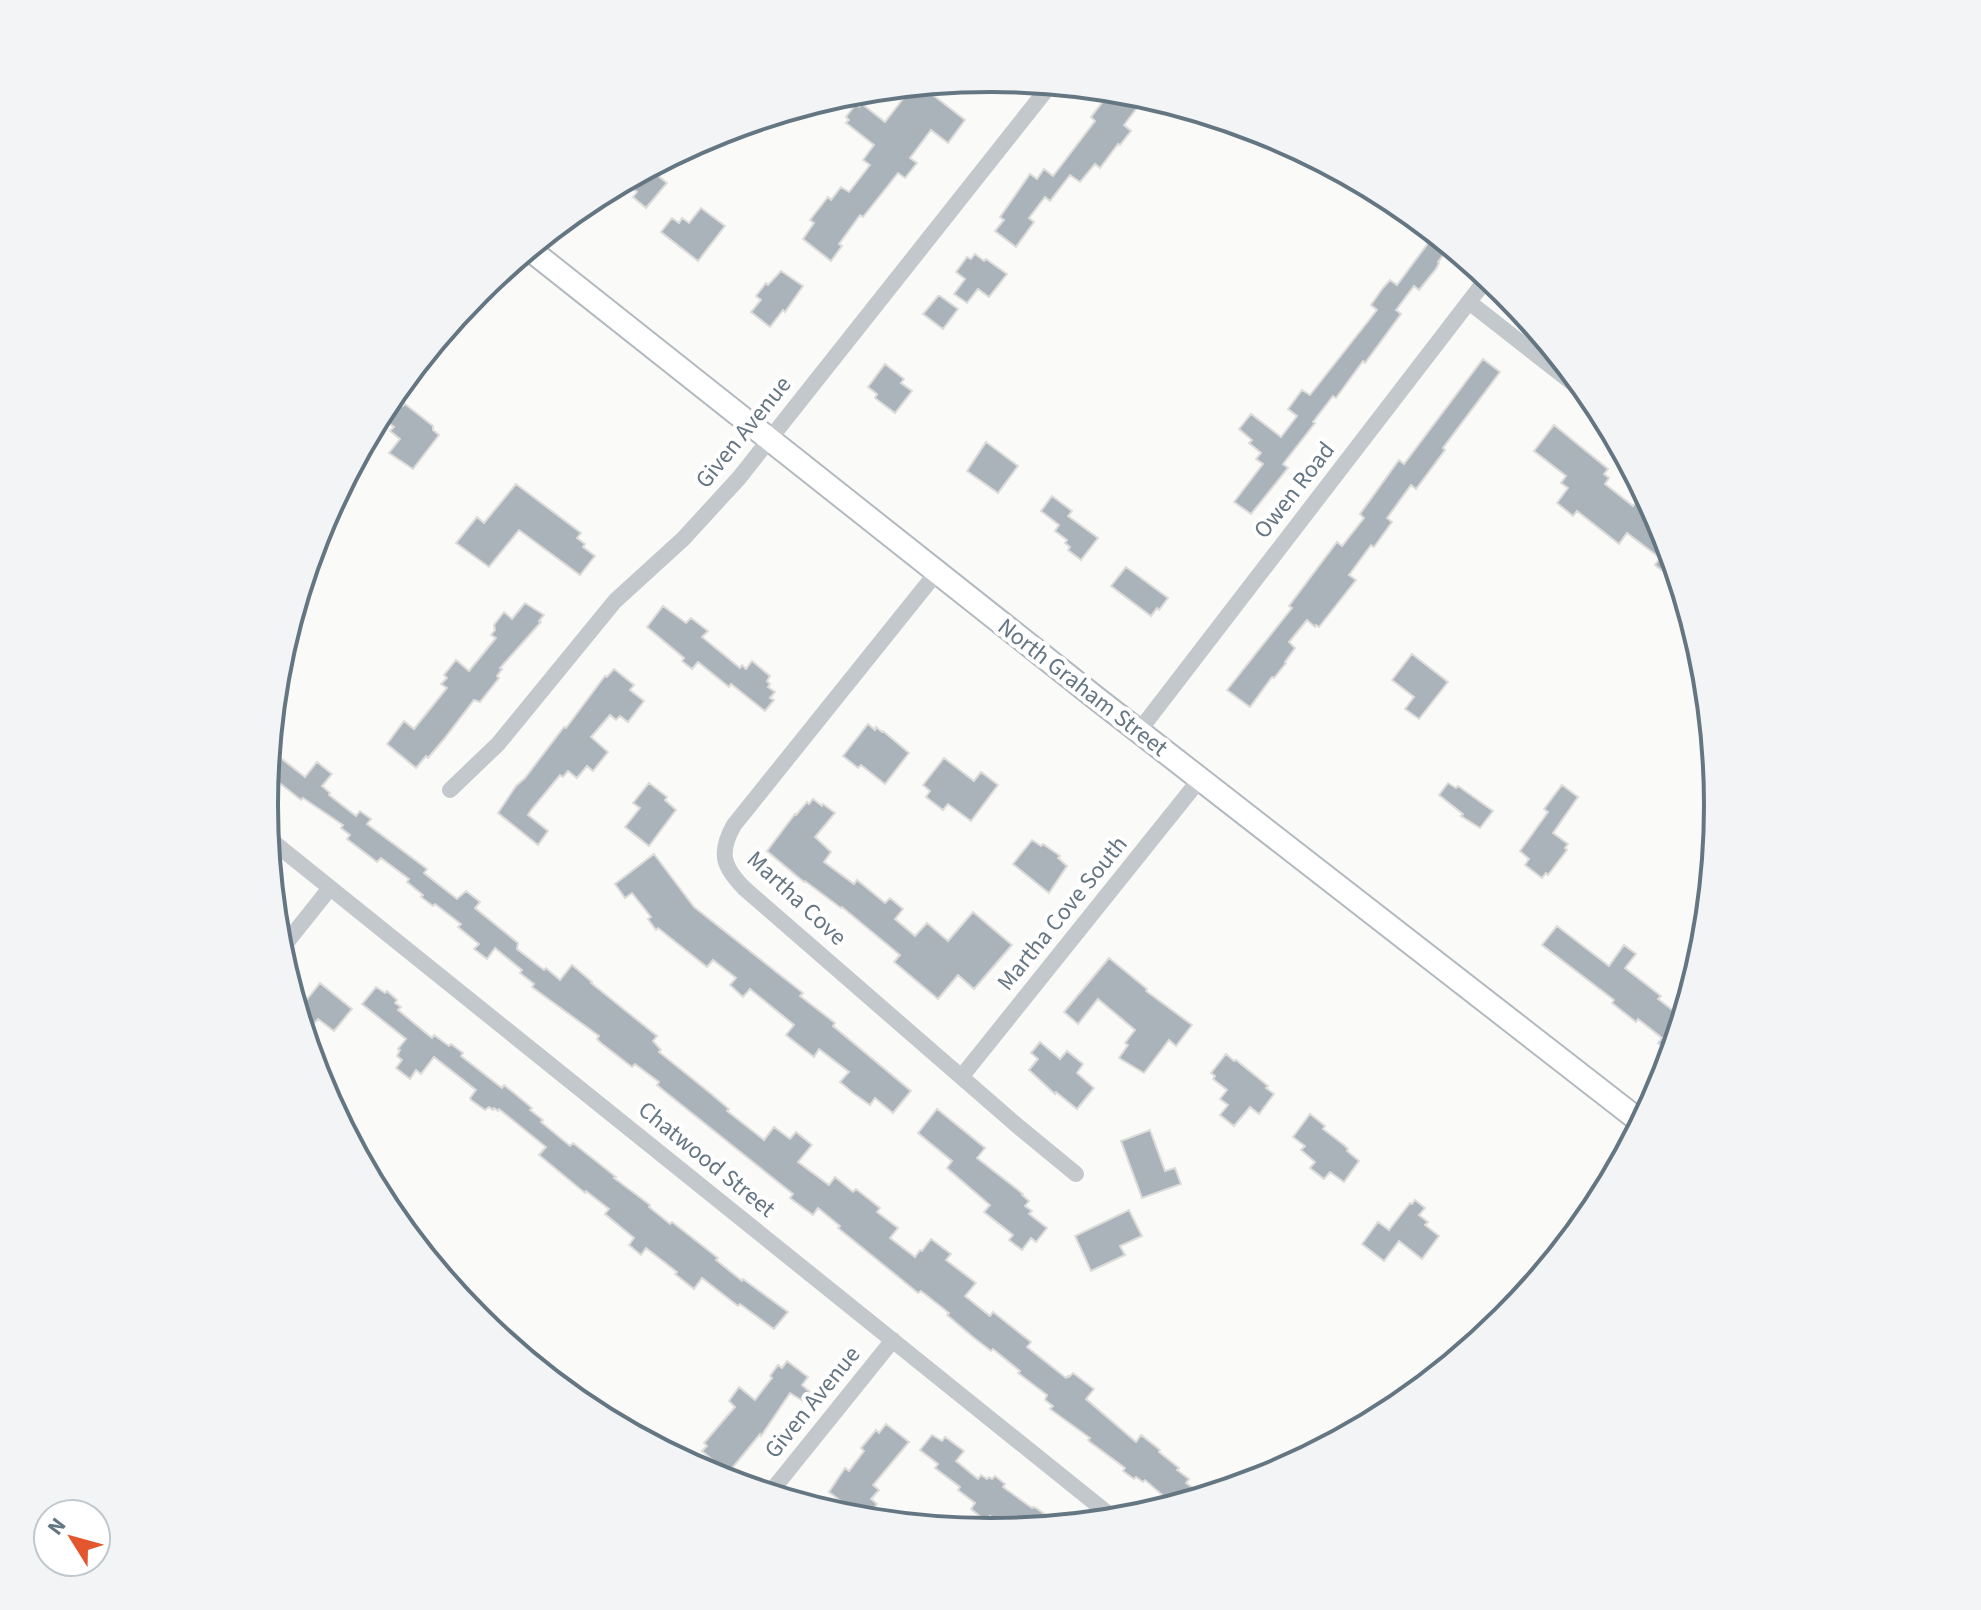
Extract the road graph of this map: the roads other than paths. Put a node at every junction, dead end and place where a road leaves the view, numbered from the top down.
1 (1043, 94) edge
2 (537, 255) edge
3 (1480, 287) edge
4 (1469, 302) junction
5 (1554, 368) edge
6 (768, 440) junction
7 (937, 572) junction
8 (1139, 731) junction
9 (1200, 779) junction
10 (450, 790) dead end
11 (279, 847) edge
12 (330, 888) junction
13 (290, 938) edge
14 (962, 1076) junction
15 (1632, 1115) edge
16 (1076, 1174) dead end
17 (893, 1340) junction
18 (776, 1485) edge
19 (1102, 1509) edge

1 - 6 street, Given Avenue
2 - 6 main road, North Graham Street
3 - 4 street, Owen Road
4 - 5 street
4 - 8 street, Owen Road
6 - 7 main road, North Graham Street
6 - 10 street, Given Avenue
7 - 8 main road, North Graham Street
7 - 14 street, Martha Cove
8 - 9 main road, North Graham Street
9 - 14 street, Martha Cove South
9 - 15 main road, North Graham Street
11 - 12 street, Chatwood Street
12 - 13 street
12 - 17 street, Chatwood Street
14 - 16 street, Martha Cove
17 - 18 street, Given Avenue
17 - 19 street, Chatwood Street

